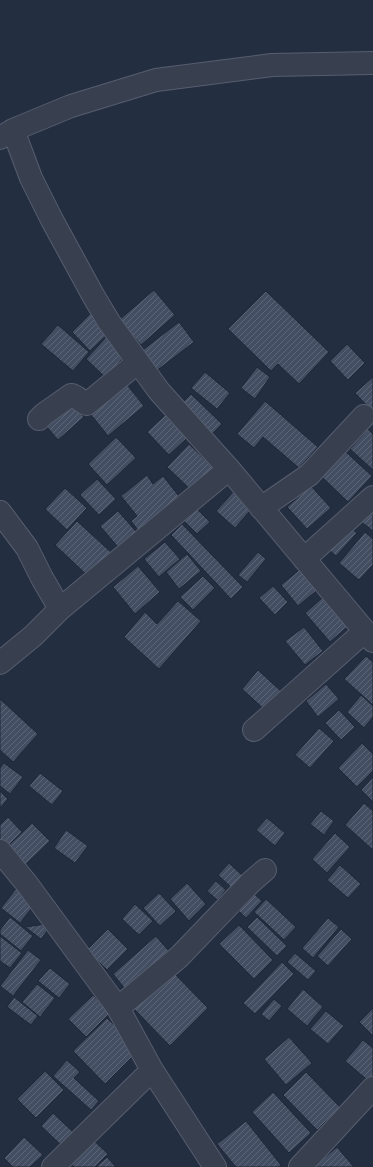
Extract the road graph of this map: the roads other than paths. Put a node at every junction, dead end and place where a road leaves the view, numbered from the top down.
1 (373, 63) edge
2 (7, 134) edge
3 (138, 362) junction
4 (364, 416) dead end
5 (39, 419) dead end
6 (228, 469) junction
7 (373, 497) edge
8 (260, 508) junction
9 (0, 512) edge
10 (304, 558) junction
11 (60, 609) junction
12 (369, 636) edge
13 (0, 662) edge
14 (254, 730) dead end
15 (0, 851) edge
16 (265, 870) dead end
17 (118, 1008) junction
18 (152, 1070) junction
19 (373, 1088) edge
20 (53, 1167) edge
21 (215, 1167) edge
22 (300, 1167) edge

1 - 2 street
2 - 3 street
3 - 5 street
3 - 6 street
4 - 8 street
6 - 8 street
6 - 11 street
7 - 10 street
8 - 10 street
9 - 11 street
10 - 12 street
11 - 13 street
12 - 14 street
15 - 17 street
16 - 17 street
17 - 18 street
18 - 20 street
18 - 21 street
19 - 22 street

